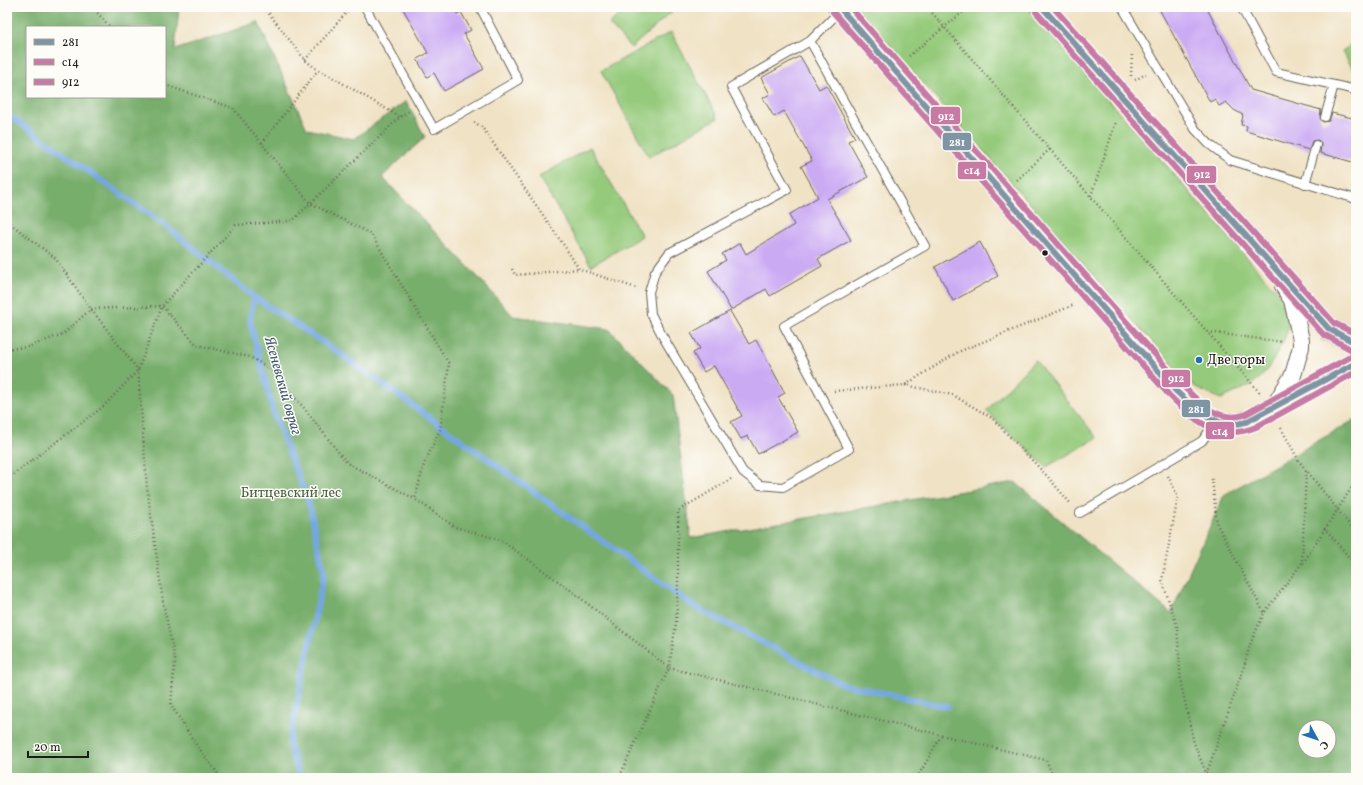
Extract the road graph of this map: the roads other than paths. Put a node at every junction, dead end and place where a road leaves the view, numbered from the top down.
1 (365, 7) edge
2 (480, 7) edge
3 (1042, 7) edge
4 (1122, 7) edge
5 (1241, 7) edge
6 (840, 8) edge
7 (810, 41) junction
8 (1334, 85) junction
9 (1356, 90) edge
10 (1325, 117) dead end
11 (1316, 145) dead end
12 (1305, 184) junction
13 (1356, 199) edge
14 (1266, 258) junction
15 (1356, 343) edge
16 (1356, 363) edge
17 (1271, 410) junction
18 (1216, 422) junction
19 (1080, 513) road end

1 - 2 lane
3 - 14 street
4 - 12 lane
5 - 8 lane
6 - 7 lane
6 - 18 street
7 - 7 lane
8 - 9 lane
8 - 10 lane
11 - 12 lane
12 - 13 lane
14 - 15 street
14 - 17 street
16 - 17 street
17 - 18 street
18 - 19 lane

